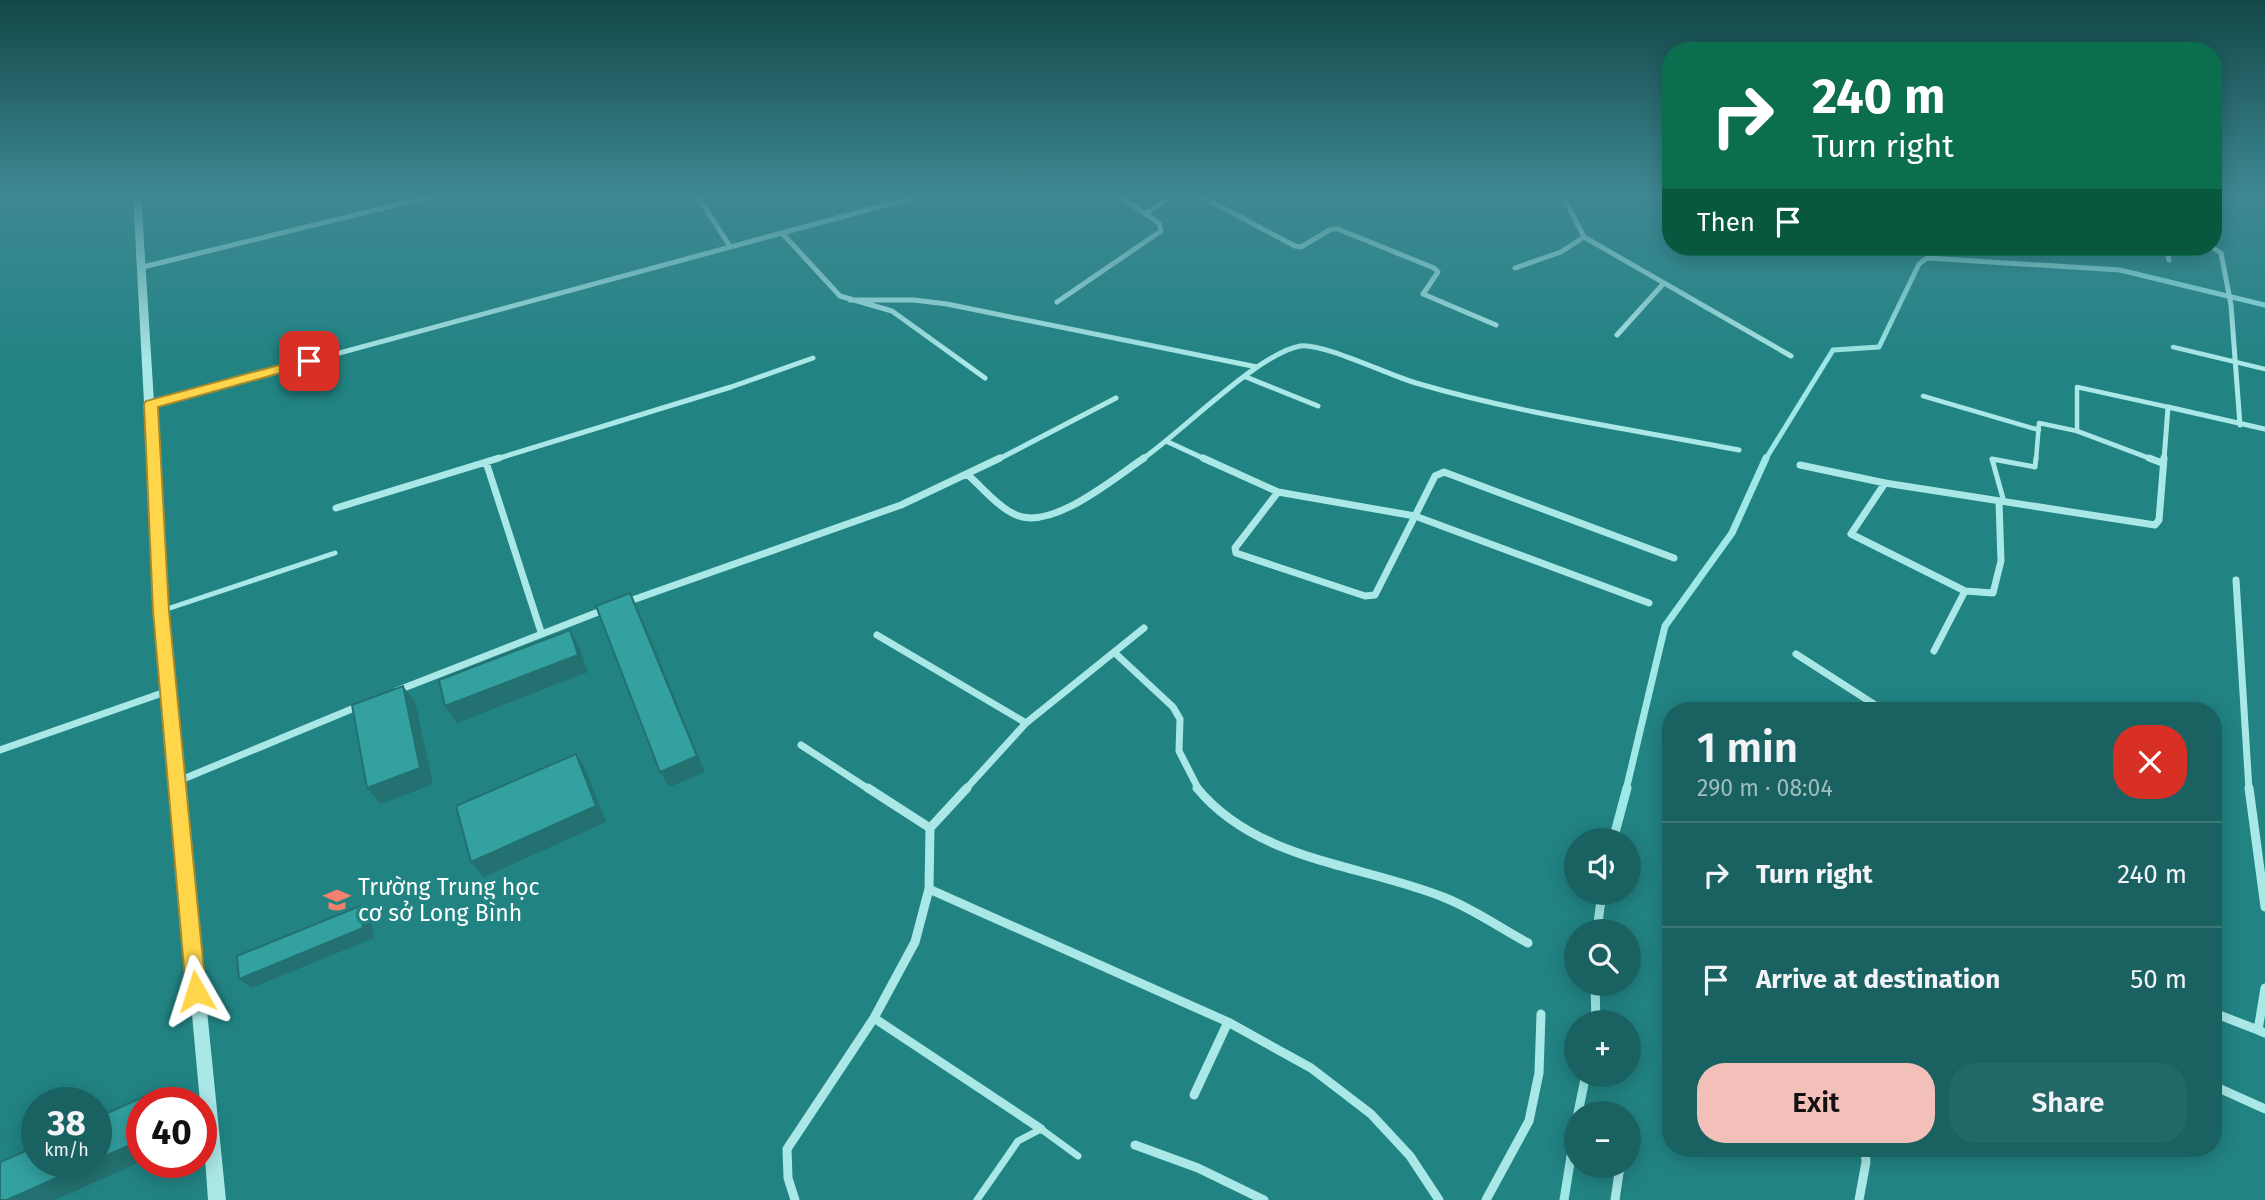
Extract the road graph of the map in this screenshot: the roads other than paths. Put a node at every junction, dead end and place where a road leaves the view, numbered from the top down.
1 (141, 250) edge
2 (212, 250) edge
3 (711, 250) edge
4 (797, 250) edge
5 (1133, 250) edge
6 (1390, 250) edge
7 (1564, 250) edge
8 (1607, 250) edge
9 (2168, 256) edge
10 (2222, 256) edge
11 (2169, 260) dead end
12 (143, 267) junction
13 (1516, 268) dead end
14 (1664, 283) junction
15 (850, 300) junction
16 (1058, 302) dead end
17 (1496, 325) dead end
18 (1617, 335) dead end
19 (2173, 347) dead end
20 (1791, 356) dead end
21 (813, 358) dead end
22 (2234, 362) junction
23 (1257, 367) junction
24 (2265, 369) edge
25 (1246, 377) junction
26 (985, 378) dead end
27 (1923, 396) dead end
28 (1116, 398) dead end
29 (151, 404) junction
30 (1318, 406) dead end
31 (2168, 407) junction
32 (2240, 425) junction
33 (2265, 429) edge
34 (2039, 430) junction
35 (2077, 431) junction
36 (1168, 442) junction
37 (1739, 450) dead end
38 (486, 462) junction
39 (2162, 463) junction
40 (1800, 465) dead end
41 (968, 475) junction
42 (1885, 483) junction
43 (1278, 492) junction
44 (2002, 502) junction
45 (336, 508) dead end
46 (1415, 516) junction
47 (335, 553) dead end
48 (1674, 558) dead end
49 (2236, 580) dead end
50 (1965, 591) junction
51 (1648, 603) dead end
52 (161, 611) junction
53 (1144, 628) dead end
54 (541, 632) junction
55 (877, 635) dead end
56 (1934, 651) dead end
57 (1115, 653) junction
58 (1797, 654) dead end
59 (168, 691) junction
60 (387, 695) edge
61 (1871, 702) edge
62 (362, 705) edge
63 (1026, 723) junction
64 (801, 745) dead end
65 (0, 751) edge
66 (175, 782) junction
67 (930, 828) junction
68 (929, 889) junction
69 (2265, 907) edge
70 (1528, 943) dead end
71 (2265, 988) edge
72 (1541, 1014) dead end
73 (2222, 1016) edge
74 (874, 1018) junction
75 (1228, 1022) junction
76 (2261, 1032) edge
77 (2222, 1090) edge
78 (1194, 1095) dead end
79 (2265, 1109) edge
80 (1041, 1129) junction
81 (1135, 1146) dead end
82 (1078, 1156) dead end
83 (1865, 1157) edge
84 (1618, 1178) edge
85 (217, 1200) edge
86 (795, 1200) edge
87 (978, 1200) edge
88 (1264, 1200) edge
89 (1439, 1200) edge
90 (1486, 1200) edge
91 (1615, 1200) edge
92 (1859, 1200) edge

1 - 12 street
2 - 12 street
3 - 29 street
4 - 15 street
5 - 16 street
6 - 17 street
7 - 13 street
8 - 14 street
9 - 11 street
10 - 22 street
12 - 29 street
14 - 18 street
14 - 20 street
15 - 23 street
15 - 26 street
19 - 22 lane
21 - 38 street
22 - 24 lane
22 - 32 street
23 - 25 street
23 - 37 street
25 - 30 street
25 - 36 street
27 - 34 lane
28 - 41 street
29 - 52 street
31 - 32 street
31 - 35 lane
31 - 39 street
32 - 33 street
34 - 35 lane
34 - 44 lane
35 - 39 street
36 - 41 street
36 - 43 street
38 - 45 street
38 - 54 street
39 - 44 street
40 - 42 street
41 - 54 street
42 - 44 street
42 - 50 street
43 - 46 street
43 - 46 street
44 - 50 street
46 - 48 street
46 - 51 street
47 - 52 lane
49 - 69 street
50 - 56 street
52 - 59 street
53 - 57 street
54 - 60 street
55 - 63 street
57 - 63 street
57 - 70 street
58 - 61 street
59 - 65 street
59 - 66 street
62 - 66 street
63 - 67 street
64 - 67 street
66 - 85 street
67 - 68 street
68 - 74 street
68 - 75 street
71 - 76 street
72 - 90 street
73 - 76 street
74 - 80 street
74 - 86 street
75 - 78 street
75 - 89 street
77 - 79 street
80 - 82 lane
80 - 87 lane
81 - 88 street
83 - 92 street
84 - 91 street

